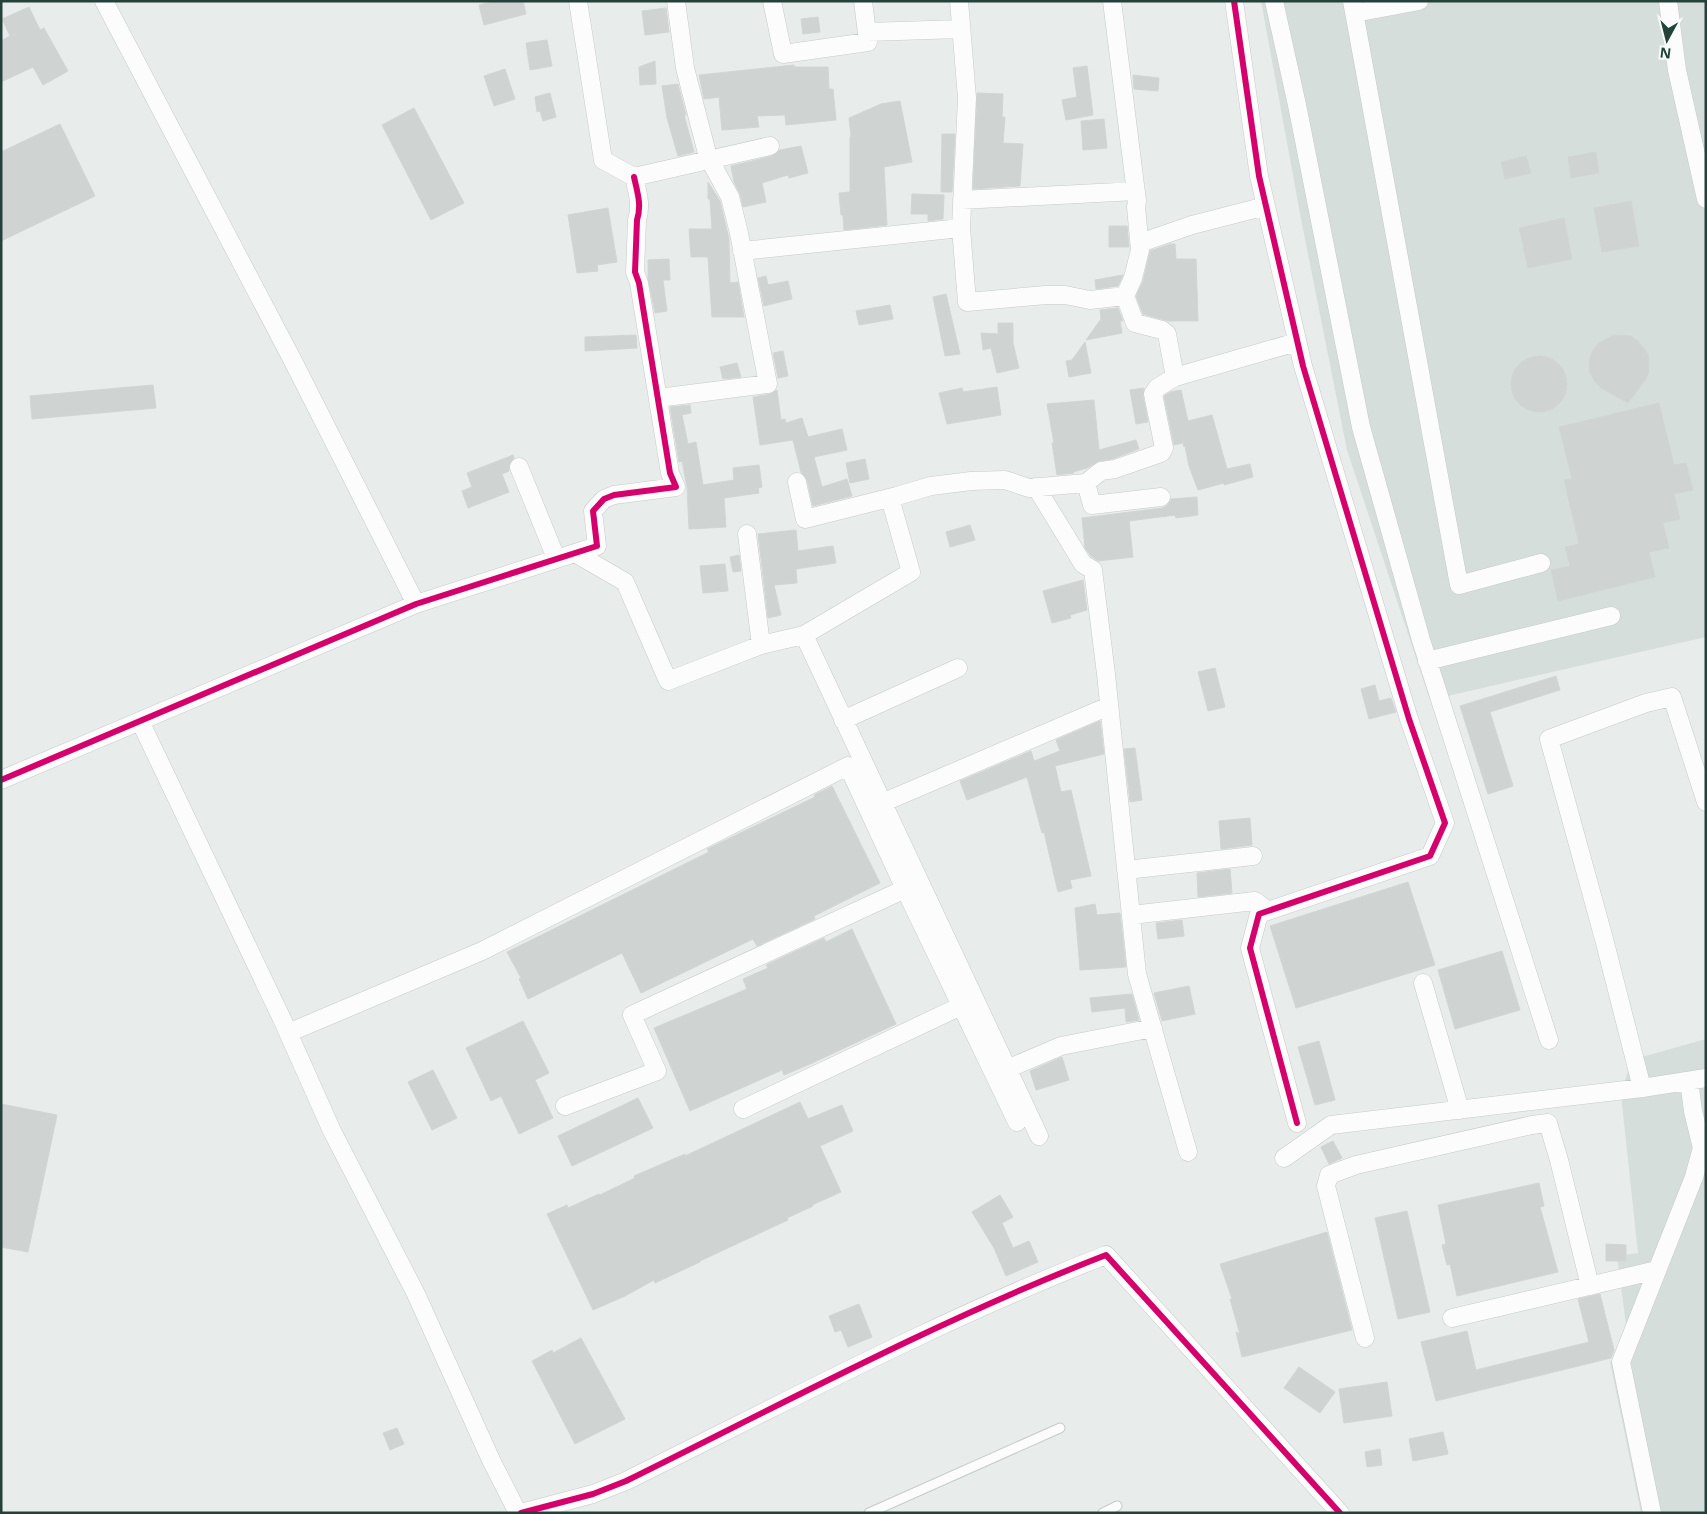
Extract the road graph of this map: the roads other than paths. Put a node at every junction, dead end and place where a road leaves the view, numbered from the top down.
1 (578, 1) edge
2 (676, 1) edge
3 (772, 1) edge
4 (863, 1) edge
5 (959, 1) edge
6 (1112, 1) edge
7 (1234, 1) edge
8 (1274, 1) edge
9 (1419, 1) edge
10 (1668, 1) edge
11 (109, 6) edge
12 (1353, 7) edge
13 (961, 29) junction
14 (867, 32) junction
15 (770, 146) dead end
16 (709, 160) junction
17 (634, 176) junction
18 (1136, 191) junction
19 (1706, 199) edge
20 (962, 200) junction
21 (1266, 206) junction
22 (961, 228) junction
23 (1140, 244) junction
24 (742, 251) junction
25 (1125, 296) junction
26 (1297, 342) junction
27 (1175, 377) junction
28 (658, 398) junction
29 (519, 467) dead end
30 (797, 482) dead end
31 (1086, 483) junction
32 (1036, 487) junction
33 (1161, 497) dead end
34 (890, 498) junction
35 (747, 534) dead end
36 (575, 552) junction
37 (556, 558) junction
38 (1541, 563) dead end
39 (416, 604) junction
40 (1610, 616) dead end
41 (804, 635) junction
42 (761, 645) junction
43 (1427, 660) junction
44 (958, 668) dead end
45 (1109, 706) junction
46 (843, 720) junction
47 (140, 721) junction
48 (1, 780) edge
49 (1706, 802) edge
50 (882, 803) junction
51 (1252, 856) dead end
52 (1126, 870) junction
53 (904, 889) junction
54 (1268, 911) junction
55 (1131, 915) junction
56 (1423, 983) dead end
57 (961, 1006) junction
58 (1153, 1028) junction
59 (288, 1033) junction
60 (1549, 1040) dead end
61 (1007, 1069) junction
62 (1697, 1080) edge
63 (1642, 1088) junction
64 (565, 1106) dead end
65 (743, 1109) dead end
66 (1460, 1110) junction
67 (1017, 1122) dead end
68 (1297, 1123) dead end
69 (1039, 1136) dead end
70 (1188, 1152) dead end
71 (1284, 1158) dead end
72 (1657, 1270) junction
73 (1590, 1286) junction
74 (1452, 1318) dead end
75 (1365, 1338) dead end
76 (1060, 1428) dead end
77 (1117, 1506) dead end
78 (519, 1513) edge
79 (868, 1513) edge
80 (1103, 1513) edge
81 (1340, 1513) edge
82 (1652, 1513) edge

1 - 17 street
2 - 16 street
3 - 14 street
4 - 14 street
5 - 13 street
6 - 18 street
7 - 21 street
8 - 43 street
9 - 12 street
10 - 19 street
11 - 39 street
12 - 38 street
13 - 14 street
13 - 20 street
15 - 16 street
16 - 17 street
16 - 24 street
17 - 28 street
18 - 20 street
18 - 23 street
20 - 22 street
21 - 23 street
21 - 26 street
22 - 24 street
22 - 25 street
23 - 25 street
24 - 28 street
25 - 27 street
26 - 27 street
26 - 54 street
27 - 31 street
28 - 36 street
29 - 37 street
30 - 34 street
31 - 32 street
31 - 33 street
32 - 34 street
32 - 45 street
34 - 41 street
35 - 42 street
36 - 37 street
36 - 42 street
37 - 39 street
39 - 47 street
40 - 43 street
41 - 42 street
41 - 46 street
43 - 60 street
44 - 46 street
45 - 50 street
45 - 52 street
46 - 50 street
47 - 48 street
47 - 59 street
49 - 63 street
50 - 61 street
51 - 52 street
52 - 55 street
53 - 57 street
53 - 59 street
53 - 64 street
54 - 55 street
54 - 68 street
55 - 58 street
56 - 66 street
57 - 65 street
57 - 67 street
58 - 61 street
58 - 70 street
59 - 78 street
61 - 69 street
62 - 63 street
62 - 72 street
63 - 66 street
66 - 71 street
72 - 73 street
72 - 82 street
73 - 74 street
73 - 75 street
76 - 79 lane
77 - 80 lane
78 - 81 street

